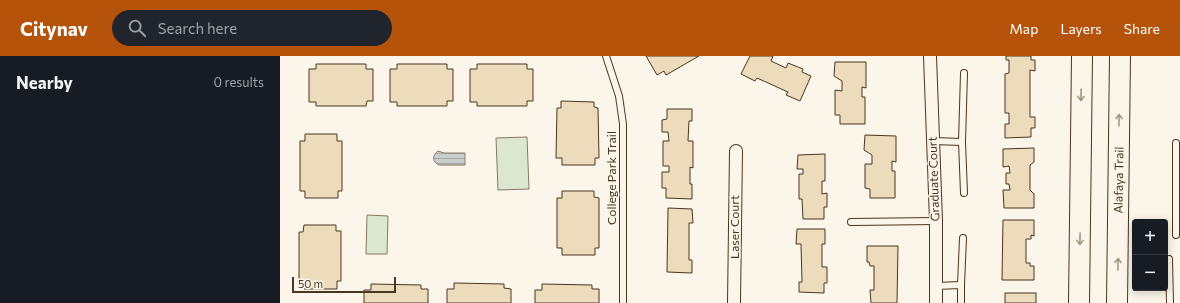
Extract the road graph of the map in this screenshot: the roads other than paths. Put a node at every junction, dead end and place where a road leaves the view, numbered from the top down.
1 (606, 56) edge
2 (930, 56) edge
3 (1082, 56) edge
4 (1120, 56) edge
5 (964, 73) dead end
6 (933, 141) junction
7 (962, 142) junction
8 (1176, 143) dead end
9 (736, 151) dead end
10 (1178, 191) edge
11 (964, 193) dead end
12 (936, 221) junction
13 (851, 222) dead end
14 (1176, 235) dead end
15 (963, 238) dead end
16 (1169, 259) dead end
17 (961, 285) junction
18 (936, 286) junction
19 (623, 303) edge
20 (734, 303) edge
21 (936, 303) edge
22 (961, 303) edge
23 (1079, 303) edge
24 (1117, 303) edge
25 (1170, 303) edge

1 - 19 lane, College Park Trail
2 - 6 street, Graduate Court
3 -> 23 main road
24 -> 4 main road, Alafaya Trail
5 - 7 lane
6 - 7 lane
6 - 12 street, Graduate Court
7 - 11 lane
8 - 10 lane
9 - 20 street, Laser Court
10 - 14 lane
12 - 13 lane
12 - 18 street, Graduate Court
15 - 17 lane
16 - 25 lane
17 - 18 lane
17 - 22 lane
18 - 21 street, Graduate Court

